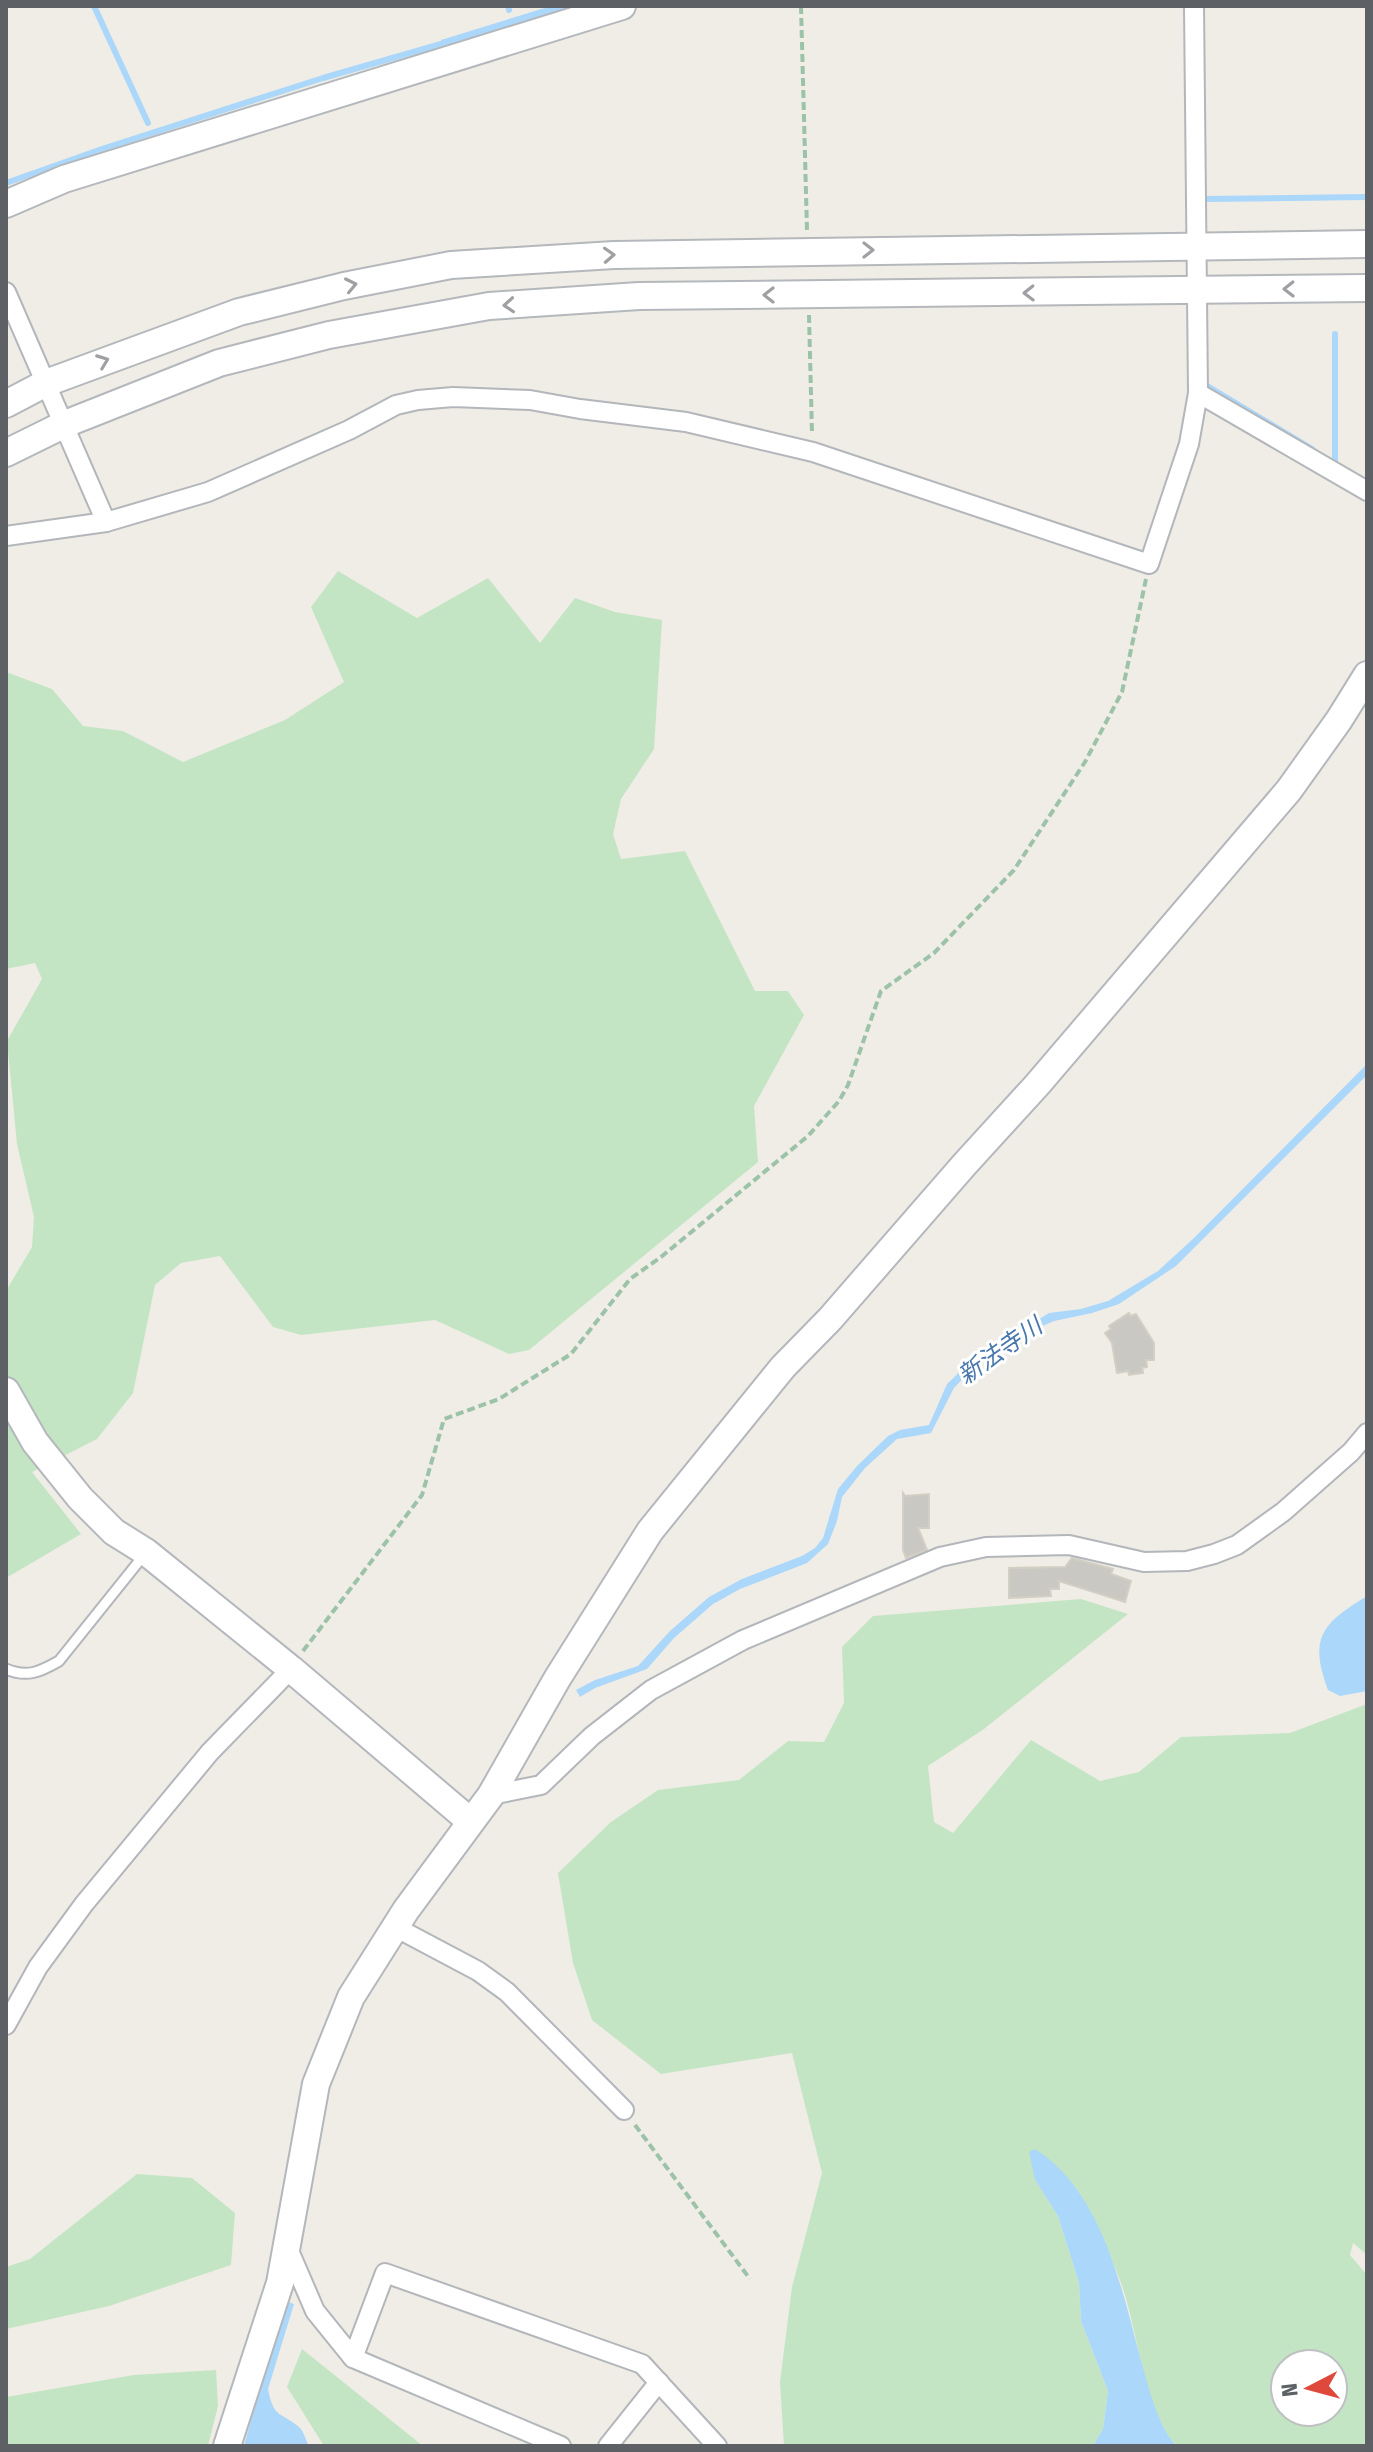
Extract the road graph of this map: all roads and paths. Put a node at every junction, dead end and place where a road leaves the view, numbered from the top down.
1 (622, 6) edge
2 (1194, 6) edge
3 (6, 204) edge
4 (1367, 244) edge
5 (1196, 247) junction
6 (1367, 288) edge
7 (1198, 291) junction
8 (6, 292) edge
9 (46, 383) junction
10 (1198, 393) junction
11 (6, 404) edge
12 (65, 424) junction
13 (6, 453) edge
14 (1367, 491) edge
15 (106, 522) junction
16 (6, 536) edge
17 (1149, 564) junction
18 (1367, 675) edge
19 (6, 1391) edge
20 (1367, 1433) edge
21 (146, 1552) junction
22 (6, 1669) edge
23 (291, 1669) junction
24 (491, 1795) junction
25 (470, 1821) junction
26 (395, 1927) junction
27 (6, 2025) edge
28 (624, 2110) joint
29 (287, 2246) junction
30 (750, 2279) dead end
31 (353, 2358) junction
32 (659, 2382) junction
33 (227, 2446) edge
34 (561, 2446) edge
35 (608, 2446) edge
36 (717, 2446) edge

1 - 3 street
2 - 5 street
4 - 5 street
5 - 7 street
9 -> 5 street
6 -> 7 street
7 - 10 street
7 -> 12 street
8 - 9 street
9 - 11 street
9 - 12 street
10 - 14 street
10 - 17 street
12 - 13 street
12 - 15 street
15 - 16 street
15 - 17 street
17 - 23 path
18 - 24 street
19 - 21 street
20 - 24 street
21 - 22 lane
21 - 23 street
23 - 25 street
23 - 27 street
24 - 25 street
25 - 26 street
26 - 28 street
26 - 29 street
28 - 30 path
29 - 31 street
29 - 33 street
31 - 32 street
31 - 34 street
32 - 35 street
32 - 36 street

